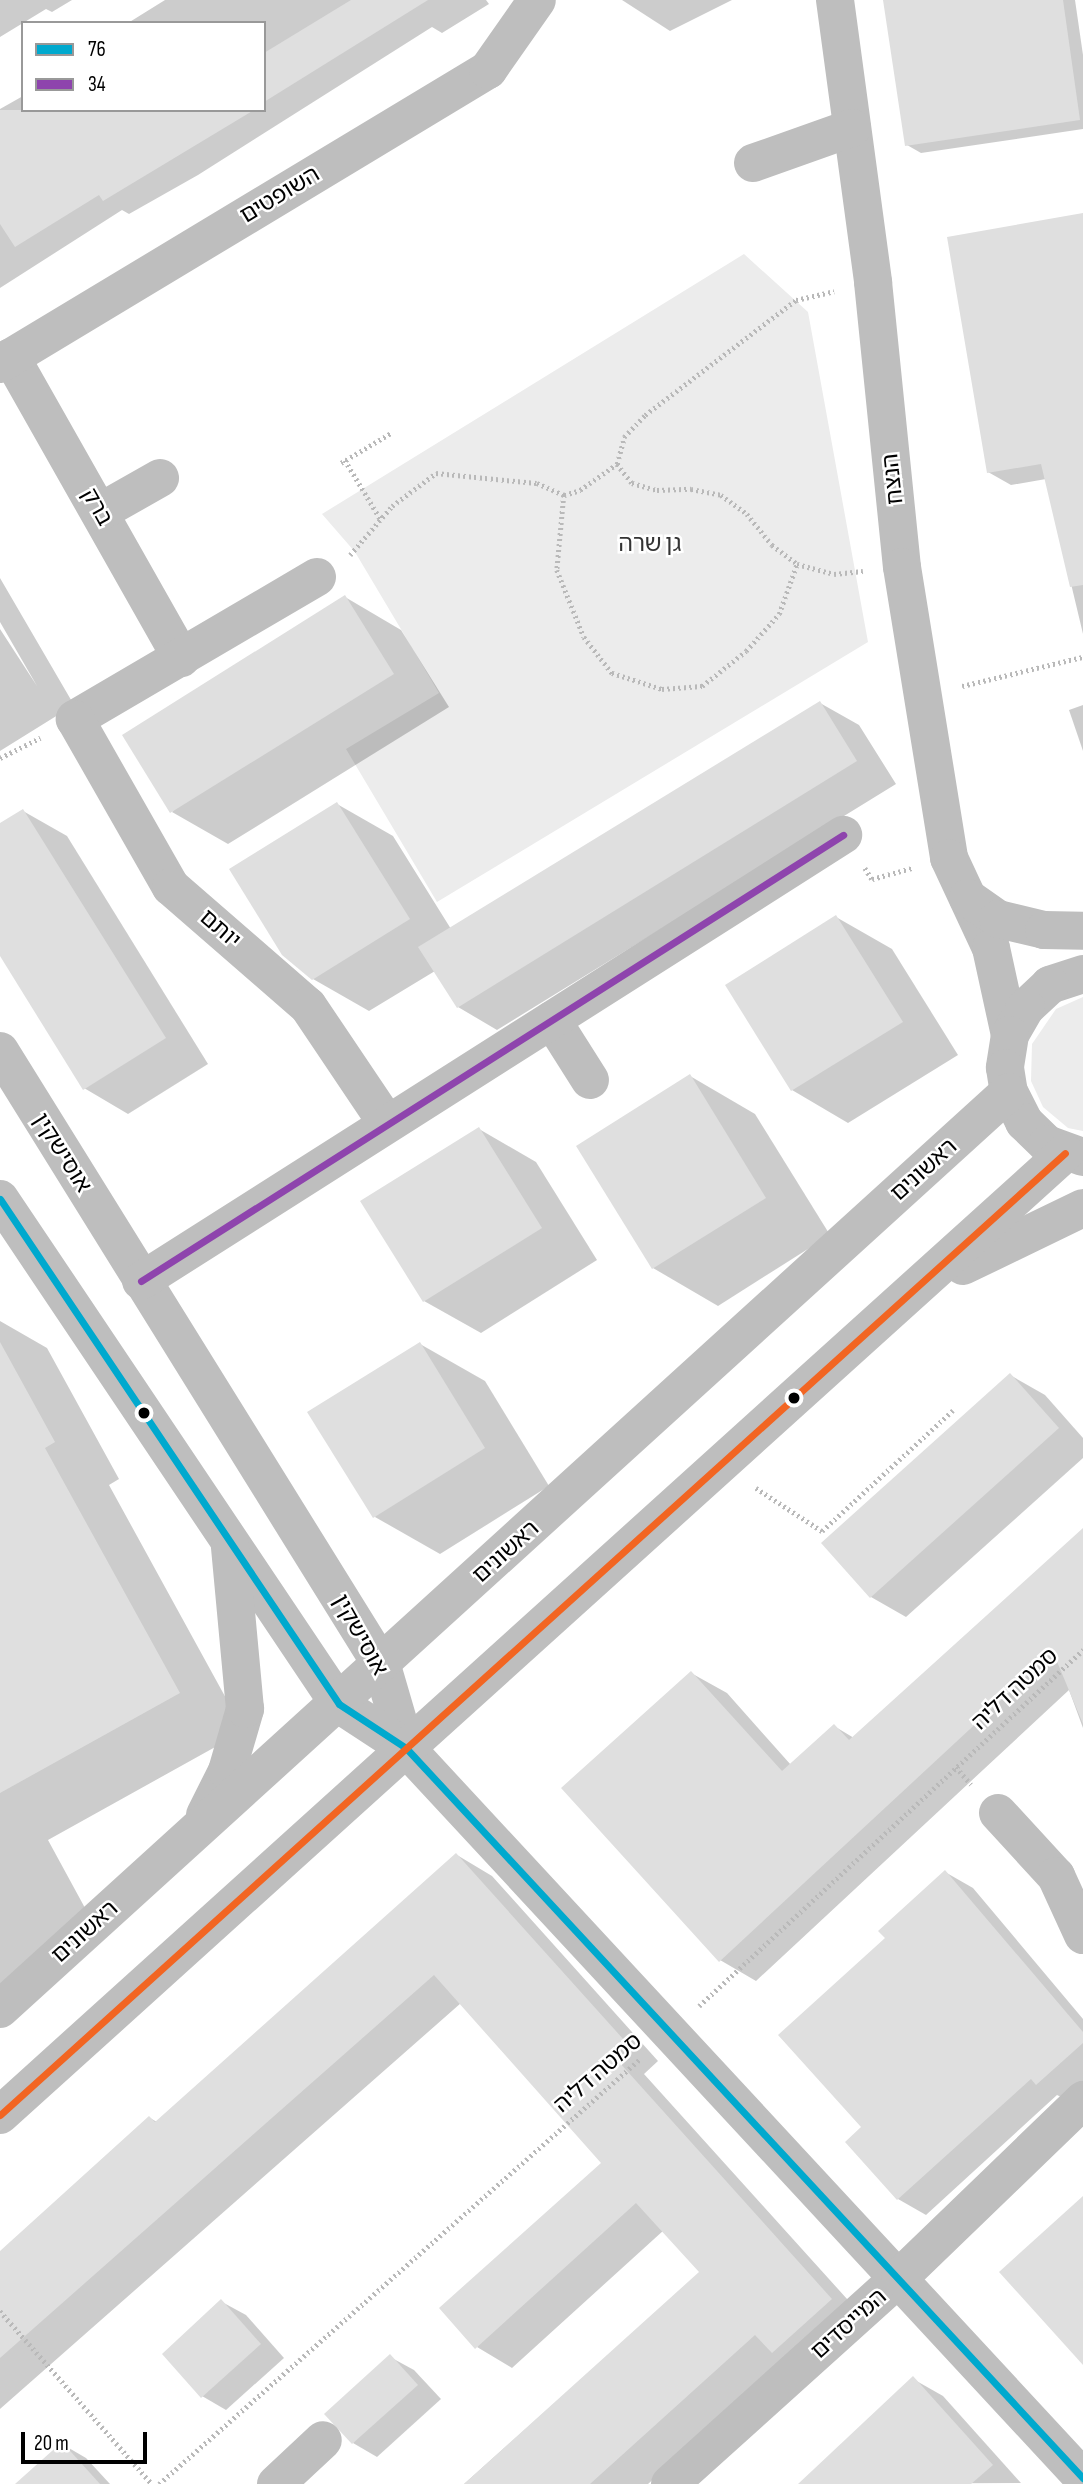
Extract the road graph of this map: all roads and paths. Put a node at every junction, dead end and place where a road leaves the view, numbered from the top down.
1 (537, 0) edge
2 (835, 0) edge
3 (852, 128) junction
4 (751, 150) dead end
5 (873, 282) junction
6 (6, 361) edge
7 (391, 433) dead end
8 (617, 464) junction
9 (160, 478) dead end
10 (564, 495) junction
11 (100, 512) junction
12 (380, 520) junction
13 (797, 564) junction
14 (902, 567) junction
15 (317, 578) joint
16 (1083, 657) edge
17 (181, 658) junction
18 (923, 695) junction
19 (844, 835) joint
20 (950, 858) junction
21 (968, 898) junction
22 (1083, 932) edge
23 (991, 948) junction
24 (1067, 979) edge
25 (552, 1020) junction
26 (1010, 1035) junction
27 (0, 1051) edge
28 (590, 1080) dead end
29 (1009, 1092) junction
30 (386, 1122) junction
31 (1074, 1155) edge
32 (0, 1199) edge
33 (1083, 1208) edge
34 (141, 1281) junction
35 (895, 1306) junction
36 (953, 1410) dead end
37 (720, 1465) junction
38 (230, 1542) junction
39 (1083, 1650) edge
40 (382, 1666) junction
41 (338, 1704) junction
42 (406, 1748) junction
43 (998, 1813) dead end
44 (195, 1833) junction
45 (1083, 1935) edge
46 (0, 2009) edge
47 (669, 2034) junction
48 (1083, 2100) edge
49 (0, 2115) edge
50 (900, 2277) junction
51 (0, 2311) edge
52 (323, 2440) dead end
53 (1083, 2478) edge
54 (152, 2484) edge
55 (159, 2484) edge
56 (276, 2484) edge
57 (670, 2484) edge

1 - 6 street, השופטים
2 - 3 street, הנצח
3 - 4 street
3 - 5 street, הנצח
5 - 8 path
5 - 14 street, הנצח
6 - 11 street, ברק
7 - 12 path
8 - 10 path
8 - 13 path
9 - 11 street
10 - 12 path
10 - 13 path
11 - 17 street, ברק
12 - 15 path
13 - 14 path
14 - 18 street, הנצח
15 - 17 street
16 - 18 path
17 - 30 street, יותם
18 - 20 street, הנצח
19 - 20 path
19 - 25 street
20 - 21 street, הנצח
21 - 22 street
21 - 23 street, הנצח
23 - 24 street
23 - 26 street, הנצח
24 - 26 street
25 - 28 street
25 - 30 street
26 - 29 street
27 - 34 street, אוסישקין
29 - 31 street
29 - 40 street, ראשונים
30 - 34 street
31 - 35 street
32 - 38 street
33 - 35 street
34 - 40 street, אוסישקין
35 - 37 street
36 - 37 path
37 - 42 street
38 - 41 street
38 - 44 street
39 - 47 path, סמטה דליה
40 - 41 street, ראשונים
40 - 42 street, אוסישקין
41 - 42 street
41 - 44 street, ראשונים
42 - 47 street
42 - 49 street
43 - 45 street
44 - 46 street, ראשונים
47 - 50 street
47 - 55 path, סמטה דליה
48 - 50 street, המייסדים
50 - 53 street
50 - 57 street, המייסדים
51 - 54 path
52 - 56 street

